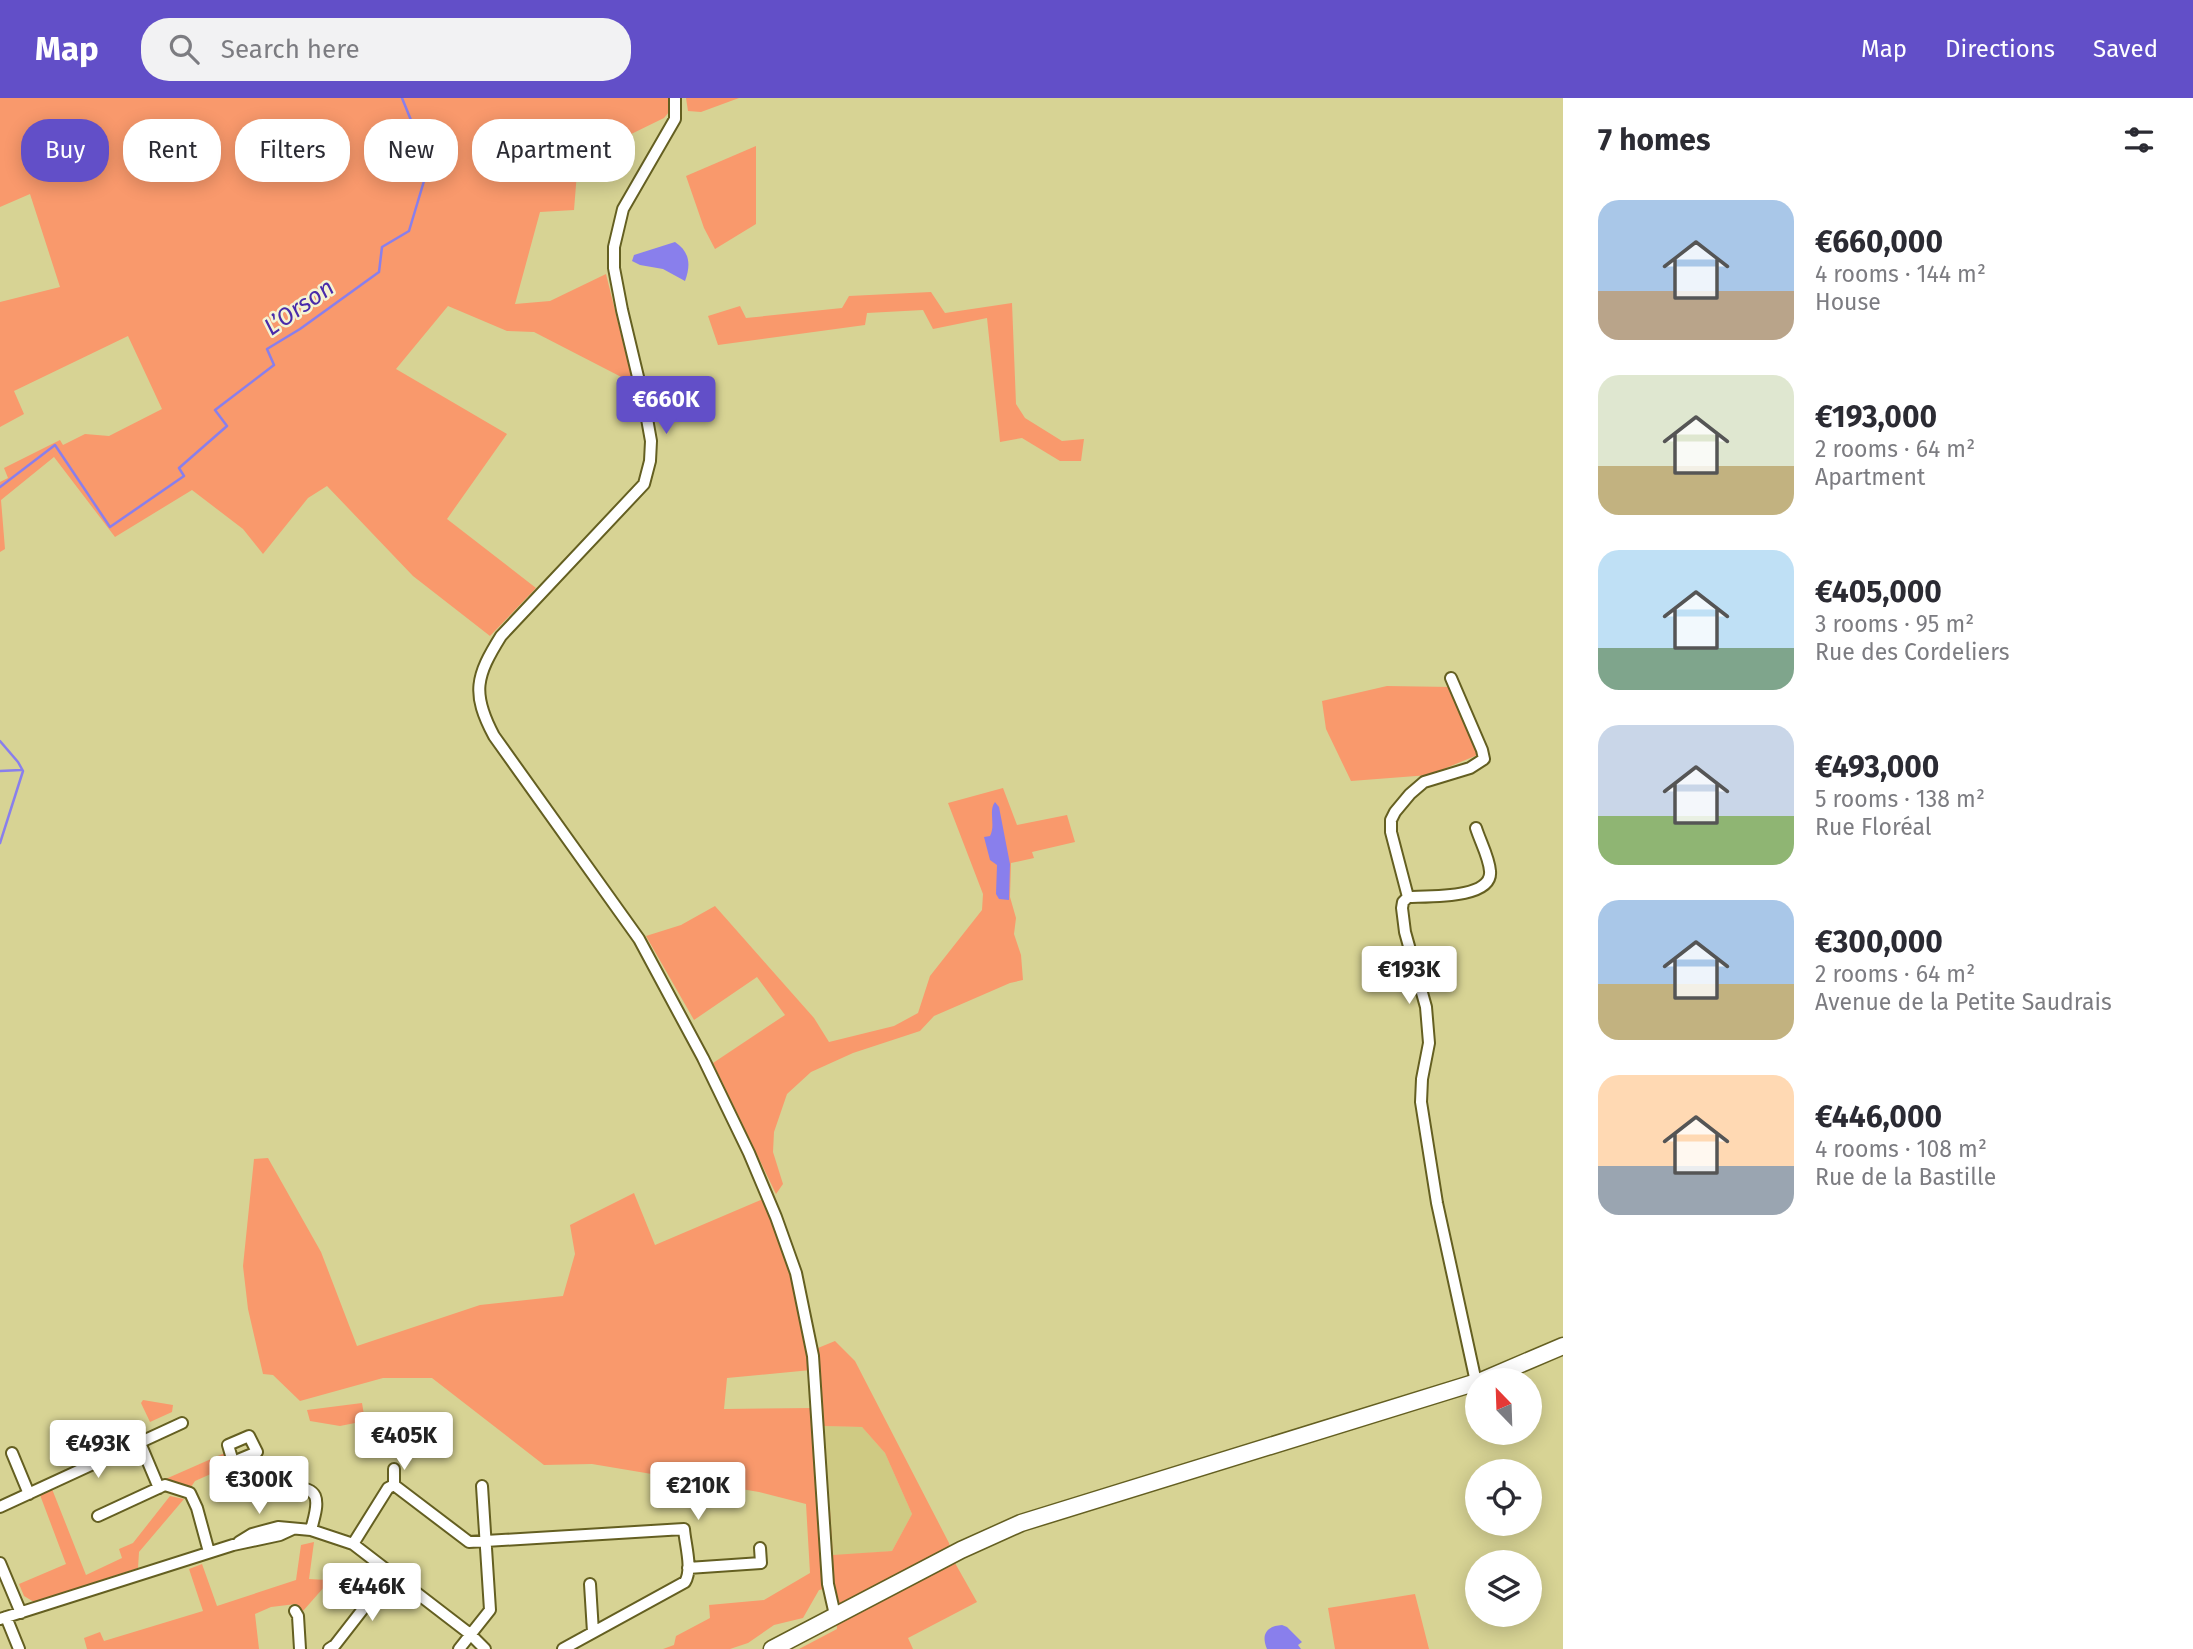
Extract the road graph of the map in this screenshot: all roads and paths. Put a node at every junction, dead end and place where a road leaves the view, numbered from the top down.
1 (675, 98) edge
2 (1451, 678) dead end
3 (1476, 828) dead end
4 (1408, 897) junction
5 (1563, 1346) edge
6 (1475, 1368) edge
7 (1511, 1368) edge
8 (1465, 1386) edge
9 (182, 1423) dead end
10 (140, 1443) junction
11 (12, 1453) dead end
12 (233, 1462) dead end
13 (394, 1469) dead end
14 (394, 1485) junction
15 (482, 1486) dead end
16 (159, 1488) junction
17 (29, 1494) junction
18 (0, 1507) edge
19 (98, 1516) dead end
20 (311, 1530) junction
21 (486, 1541) junction
22 (353, 1544) junction
23 (760, 1548) dead end
24 (209, 1552) junction
25 (0, 1563) edge
26 (688, 1568) junction
27 (391, 1573) junction
28 (590, 1584) dead end
29 (295, 1611) dead end
30 (21, 1613) junction
31 (835, 1615) junction
32 (3, 1618) edge
33 (593, 1632) junction
34 (470, 1634) junction
35 (19, 1649) edge
36 (300, 1649) edge
37 (329, 1649) edge
38 (459, 1649) edge
39 (485, 1649) edge
40 (563, 1649) edge
41 (772, 1649) edge

1 - 31 street
2 - 4 street
3 - 4 street
4 - 6 street
5 - 7 main road
8 - 31 main road
9 - 10 street
10 - 16 street
10 - 17 street
11 - 17 street
12 - 20 street
13 - 14 street
14 - 21 street
14 - 22 street
15 - 21 street
16 - 19 street
16 - 24 street
17 - 18 street
20 - 22 street
20 - 24 street
21 - 26 street
21 - 34 street
22 - 27 street
23 - 26 street
24 - 30 street
25 - 30 street
26 - 33 street
27 - 34 street
27 - 37 street
28 - 33 street
29 - 36 street
30 - 32 street
31 - 41 main road
32 - 35 street
33 - 40 street
34 - 38 street
34 - 39 street

